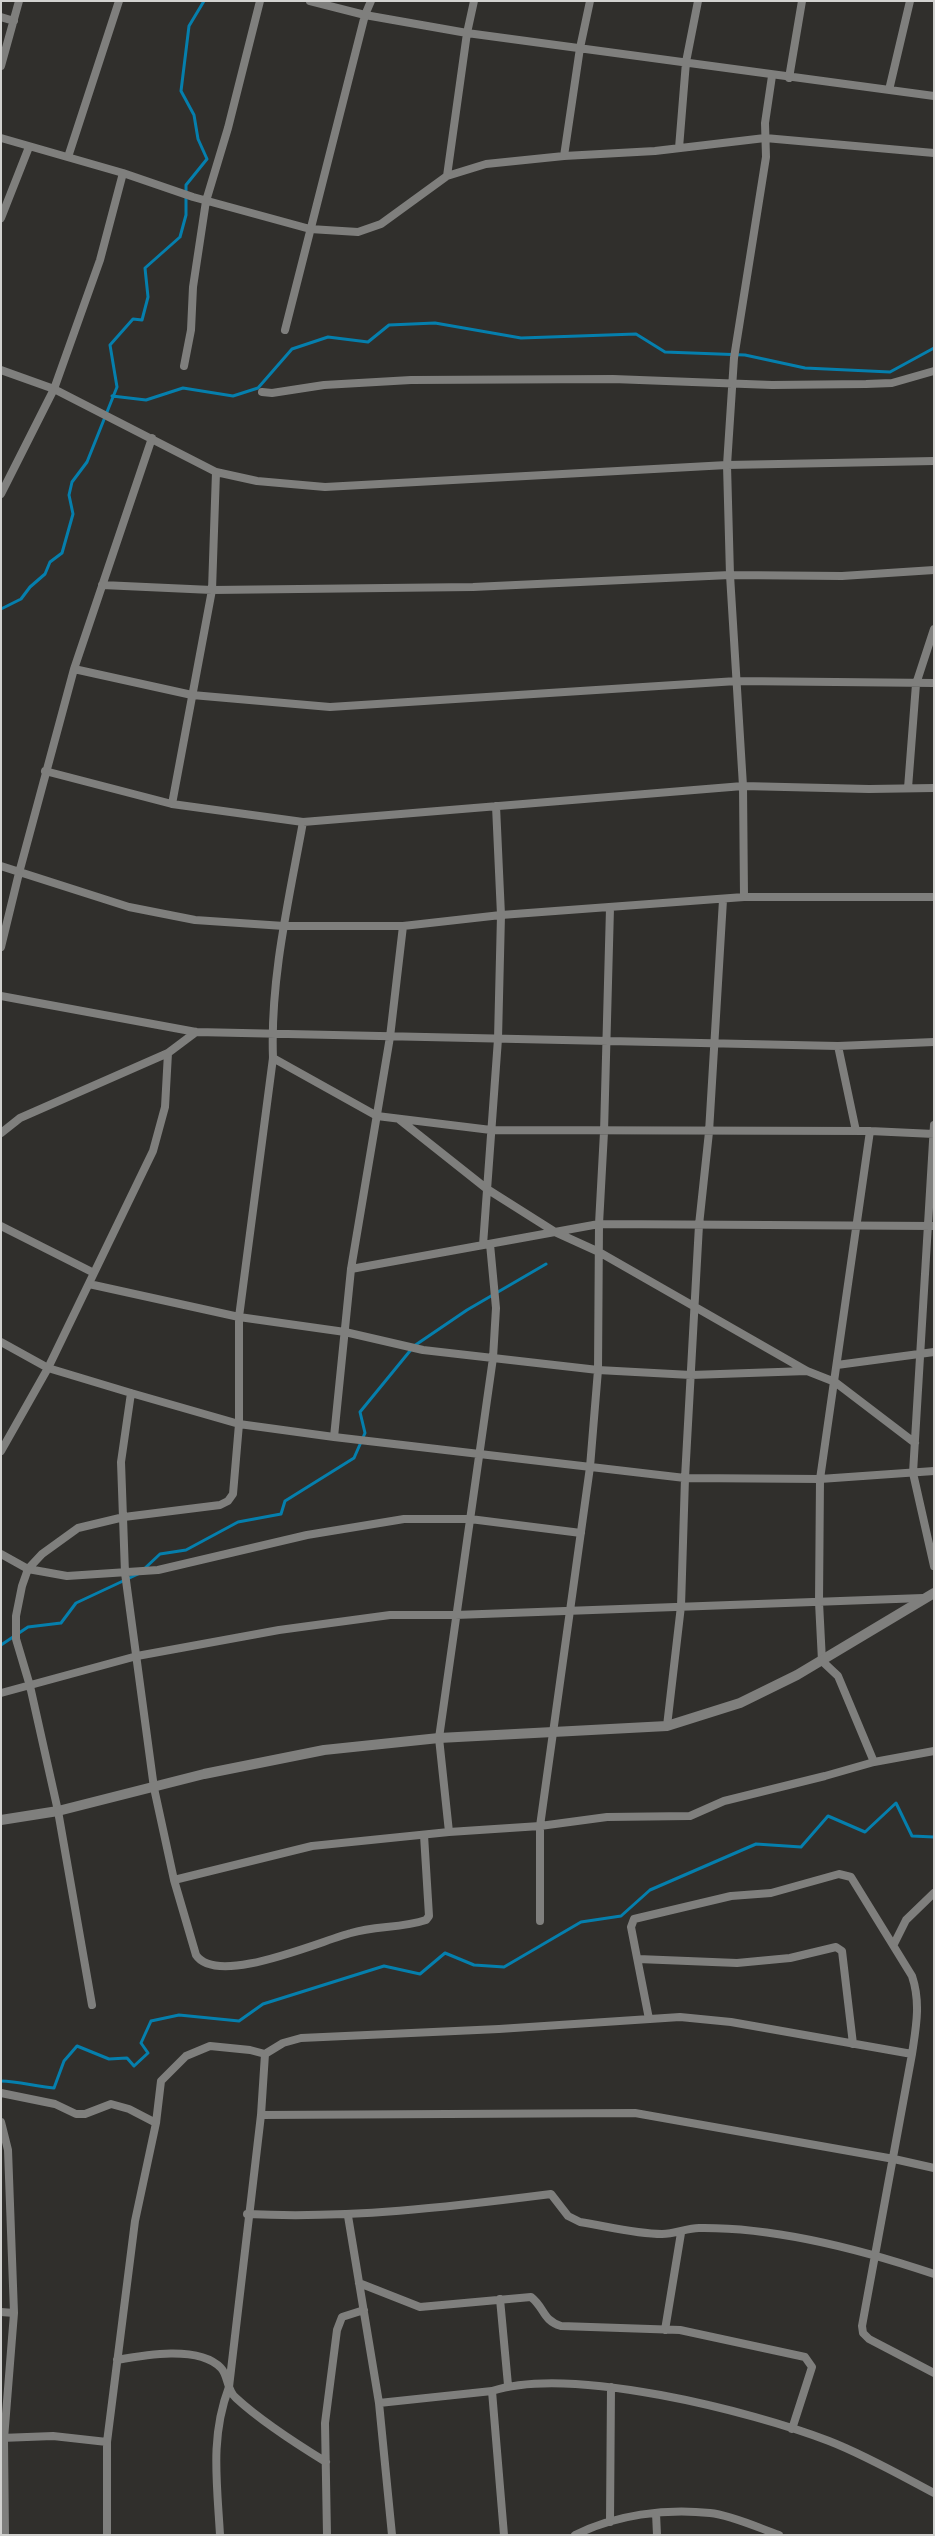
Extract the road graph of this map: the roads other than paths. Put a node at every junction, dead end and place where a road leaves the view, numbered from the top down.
1 (19, 1) edge
2 (119, 1) edge
3 (260, 1) edge
4 (310, 1) edge
5 (371, 1) edge
6 (474, 1) edge
7 (590, 1) edge
8 (698, 1) edge
9 (802, 1) edge
10 (910, 1) edge
11 (365, 15) junction
12 (1, 16) edge
13 (14, 20) junction
14 (467, 33) junction
15 (580, 48) junction
16 (686, 62) junction
17 (1, 66) edge
18 (772, 76) junction
19 (789, 78) junction
20 (889, 90) junction
21 (934, 96) edge
22 (1, 138) edge
23 (765, 138) junction
24 (29, 147) junction
25 (679, 148) junction
26 (934, 153) edge
27 (564, 156) junction
28 (68, 157) junction
29 (123, 174) junction
30 (447, 176) junction
31 (206, 201) junction
32 (1, 218) edge
33 (310, 229) junction
34 (285, 330) dead end
35 (184, 366) dead end
36 (1, 370) edge
37 (934, 372) edge
38 (732, 383) junction
39 (54, 389) junction
40 (262, 392) dead end
41 (152, 438) junction
42 (934, 461) edge
43 (727, 464) junction
44 (216, 472) junction
45 (1, 494) edge
46 (934, 570) edge
47 (730, 575) junction
48 (102, 586) junction
49 (212, 590) junction
50 (934, 629) edge
51 (74, 670) junction
52 (737, 681) junction
53 (934, 683) edge
54 (916, 684) junction
55 (192, 695) junction
56 (46, 771) junction
57 (743, 786) junction
58 (908, 788) junction
59 (934, 788) edge
60 (172, 804) junction
61 (496, 806) junction
62 (303, 822) junction
63 (1, 866) edge
64 (19, 873) junction
65 (744, 897) junction
66 (934, 897) edge
67 (723, 900) junction
68 (610, 908) junction
69 (501, 915) junction
70 (284, 926) junction
71 (403, 926) junction
72 (1, 947) edge
73 (1, 996) edge
74 (196, 1032) junction
75 (272, 1033) junction
76 (390, 1037) junction
77 (498, 1039) junction
78 (607, 1041) junction
79 (715, 1041) junction
80 (934, 1042) edge
81 (838, 1046) junction
82 (168, 1053) junction
83 (273, 1058) junction
84 (377, 1116) junction
85 (398, 1119) junction
86 (934, 1125) edge
87 (491, 1130) junction
88 (856, 1131) junction
89 (870, 1131) junction
90 (604, 1132) junction
91 (708, 1132) junction
92 (1, 1133) edge
93 (934, 1134) edge
94 (487, 1189) junction
95 (599, 1224) junction
96 (699, 1225) junction
97 (1, 1226) edge
98 (931, 1226) edge
99 (858, 1227) junction
100 (555, 1232) junction
101 (486, 1245) junction
102 (599, 1252) junction
103 (351, 1269) junction
104 (94, 1273) junction
105 (89, 1284) junction
106 (695, 1306) junction
107 (239, 1317) junction
108 (345, 1332) junction
109 (1, 1342) edge
110 (934, 1352) edge
111 (920, 1354) junction
112 (494, 1358) junction
113 (837, 1365) junction
114 (48, 1368) junction
115 (598, 1370) junction
116 (807, 1371) junction
117 (691, 1375) junction
118 (835, 1382) junction
119 (131, 1393) junction
120 (239, 1424) junction
121 (334, 1437) junction
122 (915, 1442) junction
123 (1, 1451) edge
124 (480, 1456) junction
125 (590, 1468) junction
126 (934, 1471) edge
127 (913, 1473) junction
128 (685, 1478) junction
129 (820, 1478) junction
130 (124, 1517) junction
131 (470, 1519) junction
132 (581, 1533) junction
133 (1, 1554) edge
134 (934, 1566) edge
135 (28, 1569) junction
136 (125, 1573) junction
137 (929, 1596) edge
138 (819, 1602) junction
139 (681, 1606) junction
140 (571, 1610) junction
141 (455, 1616) junction
142 (137, 1656) junction
143 (822, 1661) junction
144 (30, 1686) junction
145 (1, 1693) edge
146 (667, 1726) junction
147 (552, 1734) junction
148 (439, 1738) junction
149 (934, 1751) edge
150 (874, 1762) junction
151 (154, 1788) junction
152 (58, 1811) junction
153 (1, 1820) edge
154 (540, 1826) junction
155 (449, 1832) junction
156 (424, 1835) junction
157 (174, 1880) junction
158 (934, 1893) edge
159 (540, 1921) dead end
160 (894, 1944) junction
161 (638, 1959) junction
162 (92, 2005) dead end
163 (649, 2019) junction
164 (853, 2044) junction
165 (265, 2054) junction
166 (912, 2054) junction
167 (1, 2094) edge
168 (261, 2114) junction
169 (1, 2122) edge
170 (156, 2124) junction
171 (894, 2159) junction
172 (934, 2168) edge
173 (247, 2214) junction
174 (348, 2216) junction
175 (681, 2233) junction
176 (876, 2255) junction
177 (934, 2274) edge
178 (359, 2283) junction
179 (500, 2299) junction
180 (364, 2310) junction
181 (1, 2312) edge
182 (14, 2313) junction
183 (665, 2330) junction
184 (117, 2360) junction
185 (934, 2373) edge
186 (508, 2386) junction
187 (229, 2387) junction
188 (611, 2387) junction
189 (492, 2391) junction
190 (380, 2403) junction
191 (792, 2429) junction
192 (3, 2438) edge
193 (107, 2442) junction
194 (326, 2462) junction
195 (934, 2494) edge
196 (656, 2513) junction
197 (610, 2522) junction
198 (5, 2535) edge
199 (107, 2535) edge
200 (220, 2535) edge
201 (327, 2535) edge
202 (392, 2535) edge
203 (504, 2535) edge
204 (575, 2535) edge
205 (657, 2535) edge
206 (779, 2535) edge

1 - 13 street
2 - 28 street
3 - 31 street
4 - 11 street
5 - 11 street
6 - 14 street
7 - 15 street
8 - 16 street
9 - 19 street
10 - 20 street
11 - 14 street
11 - 33 street
12 - 13 street
13 - 17 street
14 - 15 street
14 - 30 street
15 - 16 street
15 - 27 street
16 - 18 street
16 - 25 street
18 - 19 street
18 - 23 street
19 - 20 street
20 - 21 street
22 - 24 street
23 - 25 street
23 - 26 street
23 - 38 street
24 - 28 street
24 - 32 street
25 - 27 street
27 - 30 street
28 - 29 street
29 - 31 street
29 - 39 street
30 - 33 street
31 - 33 street
31 - 35 street
33 - 34 street
36 - 39 street
37 - 38 street
38 - 40 street
38 - 43 street
39 - 41 street
39 - 45 street
41 - 44 street
41 - 48 street
42 - 43 street
43 - 44 street
43 - 47 street
44 - 49 street
46 - 47 street
47 - 49 street
47 - 52 street
48 - 49 street
48 - 51 street
49 - 55 street
50 - 54 street
51 - 55 street
51 - 56 street
52 - 54 street
52 - 55 street
52 - 57 street
53 - 54 street
54 - 58 street
55 - 60 street
56 - 60 street
56 - 64 street
57 - 58 street
57 - 61 street
57 - 65 street
58 - 59 street
60 - 62 street
61 - 62 street
61 - 69 street
62 - 70 street
63 - 64 street
64 - 70 street
64 - 72 street
65 - 66 street
65 - 67 street
67 - 68 street
67 - 79 street
68 - 69 street
68 - 78 street
69 - 71 street
69 - 77 street
70 - 71 street
70 - 75 street
71 - 76 street
73 - 74 street
74 - 75 street
74 - 82 street
75 - 76 street
75 - 83 street
76 - 77 street
76 - 84 street
77 - 78 street
77 - 87 street
78 - 79 street
78 - 90 street
79 - 81 street
79 - 91 street
80 - 81 street
81 - 88 street
82 - 92 street
82 - 104 street
83 - 84 street
83 - 107 street
84 - 85 street
84 - 103 street
85 - 87 street
85 - 94 street
86 - 93 street
87 - 90 street
87 - 94 street
88 - 89 street
88 - 91 street
89 - 93 street
89 - 99 street
90 - 91 street
90 - 95 street
91 - 96 street
93 - 98 street
94 - 100 street
94 - 101 street
95 - 96 street
95 - 100 street
95 - 102 street
96 - 99 street
96 - 106 street
97 - 104 street
98 - 99 street
98 - 111 street
99 - 113 street
100 - 101 street
100 - 102 street
101 - 103 street
101 - 112 street
102 - 106 street
102 - 115 street
103 - 108 street
104 - 105 street
105 - 107 street
105 - 114 street
106 - 116 street
106 - 117 street
107 - 108 street
107 - 120 street
108 - 112 street
108 - 121 street
109 - 114 street
110 - 111 street
111 - 113 street
111 - 122 street
112 - 115 street
112 - 124 street
113 - 118 street
114 - 119 street
114 - 123 street
115 - 117 street
115 - 125 street
116 - 117 street
116 - 118 street
117 - 128 street
118 - 122 street
118 - 129 street
119 - 120 street
119 - 130 street
120 - 121 street
120 - 130 street
121 - 124 street
122 - 127 street
124 - 125 street
124 - 131 street
125 - 128 street
125 - 132 street
126 - 127 street
127 - 129 street
127 - 134 street
128 - 129 street
128 - 139 street
129 - 138 street
130 - 135 street
130 - 136 street
131 - 132 street
131 - 136 street
131 - 141 street
132 - 140 street
133 - 135 street
135 - 136 street
135 - 144 street
136 - 142 street
137 - 138 street
137 - 143 street
138 - 139 street
138 - 143 street
139 - 140 street
139 - 146 street
140 - 141 street
140 - 147 street
141 - 142 street
141 - 148 street
142 - 144 street
142 - 151 street
143 - 146 street
143 - 150 street
144 - 145 street
144 - 152 street
146 - 147 street
147 - 148 street
147 - 154 street
148 - 151 street
148 - 155 street
149 - 150 street
150 - 154 street
151 - 152 street
151 - 157 street
152 - 153 street
152 - 162 street
154 - 155 street
154 - 159 street
155 - 156 street
156 - 157 street
156 - 157 street
158 - 160 street
160 - 161 street
160 - 166 street
161 - 163 street
161 - 164 street
163 - 164 street
163 - 165 street
164 - 166 street
165 - 168 street
165 - 170 street
166 - 171 street
167 - 170 street
168 - 171 street
168 - 173 street
169 - 182 street
170 - 184 street
171 - 172 street
171 - 176 street
173 - 174 street
173 - 187 street
174 - 175 street
174 - 178 street
175 - 176 street
175 - 183 street
176 - 177 street
176 - 185 street
178 - 179 street
178 - 180 street
179 - 183 street
179 - 186 street
180 - 190 street
180 - 194 street
181 - 182 street
182 - 192 street
183 - 191 street
184 - 187 street
184 - 193 street
186 - 188 street
186 - 189 street
187 - 194 street
187 - 200 street
188 - 191 street
188 - 197 street
189 - 190 street
189 - 203 street
190 - 202 street
191 - 195 street
192 - 193 street
192 - 198 street
193 - 199 street
194 - 201 street
196 - 197 street
196 - 205 street
196 - 206 street
197 - 204 street

